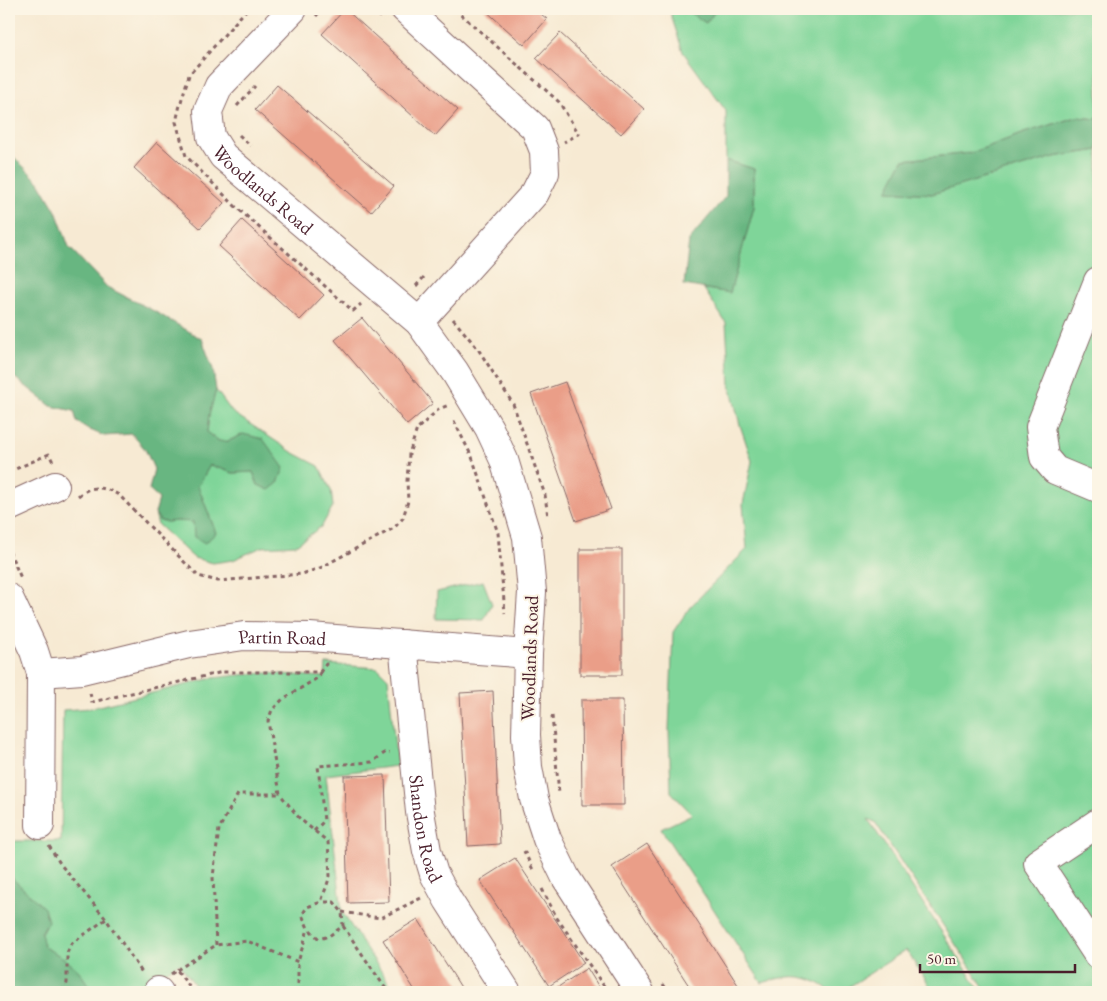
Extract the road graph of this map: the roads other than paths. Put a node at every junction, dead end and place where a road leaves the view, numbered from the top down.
1 (396, 15) edge
2 (302, 16) edge
3 (1098, 281) edge
4 (419, 322) junction
5 (1098, 488) edge
6 (65, 492) road end
7 (9, 507) edge
8 (9, 598) edge
9 (403, 644) junction
10 (528, 654) junction
11 (41, 673) junction
12 (1098, 823) edge
13 (40, 824) dead end
14 (1098, 955) edge
15 (649, 984) edge
16 (507, 992) edge

1 - 4 street
2 - 4 street, Woodlands Road
3 - 5 street
4 - 10 street, Woodlands Road
6 - 7 street
8 - 11 street
9 - 10 street, Partin Road
9 - 11 street, Partin Road
9 - 16 street, Shandon Road
10 - 15 street, Woodlands Road
11 - 13 street
12 - 14 street

